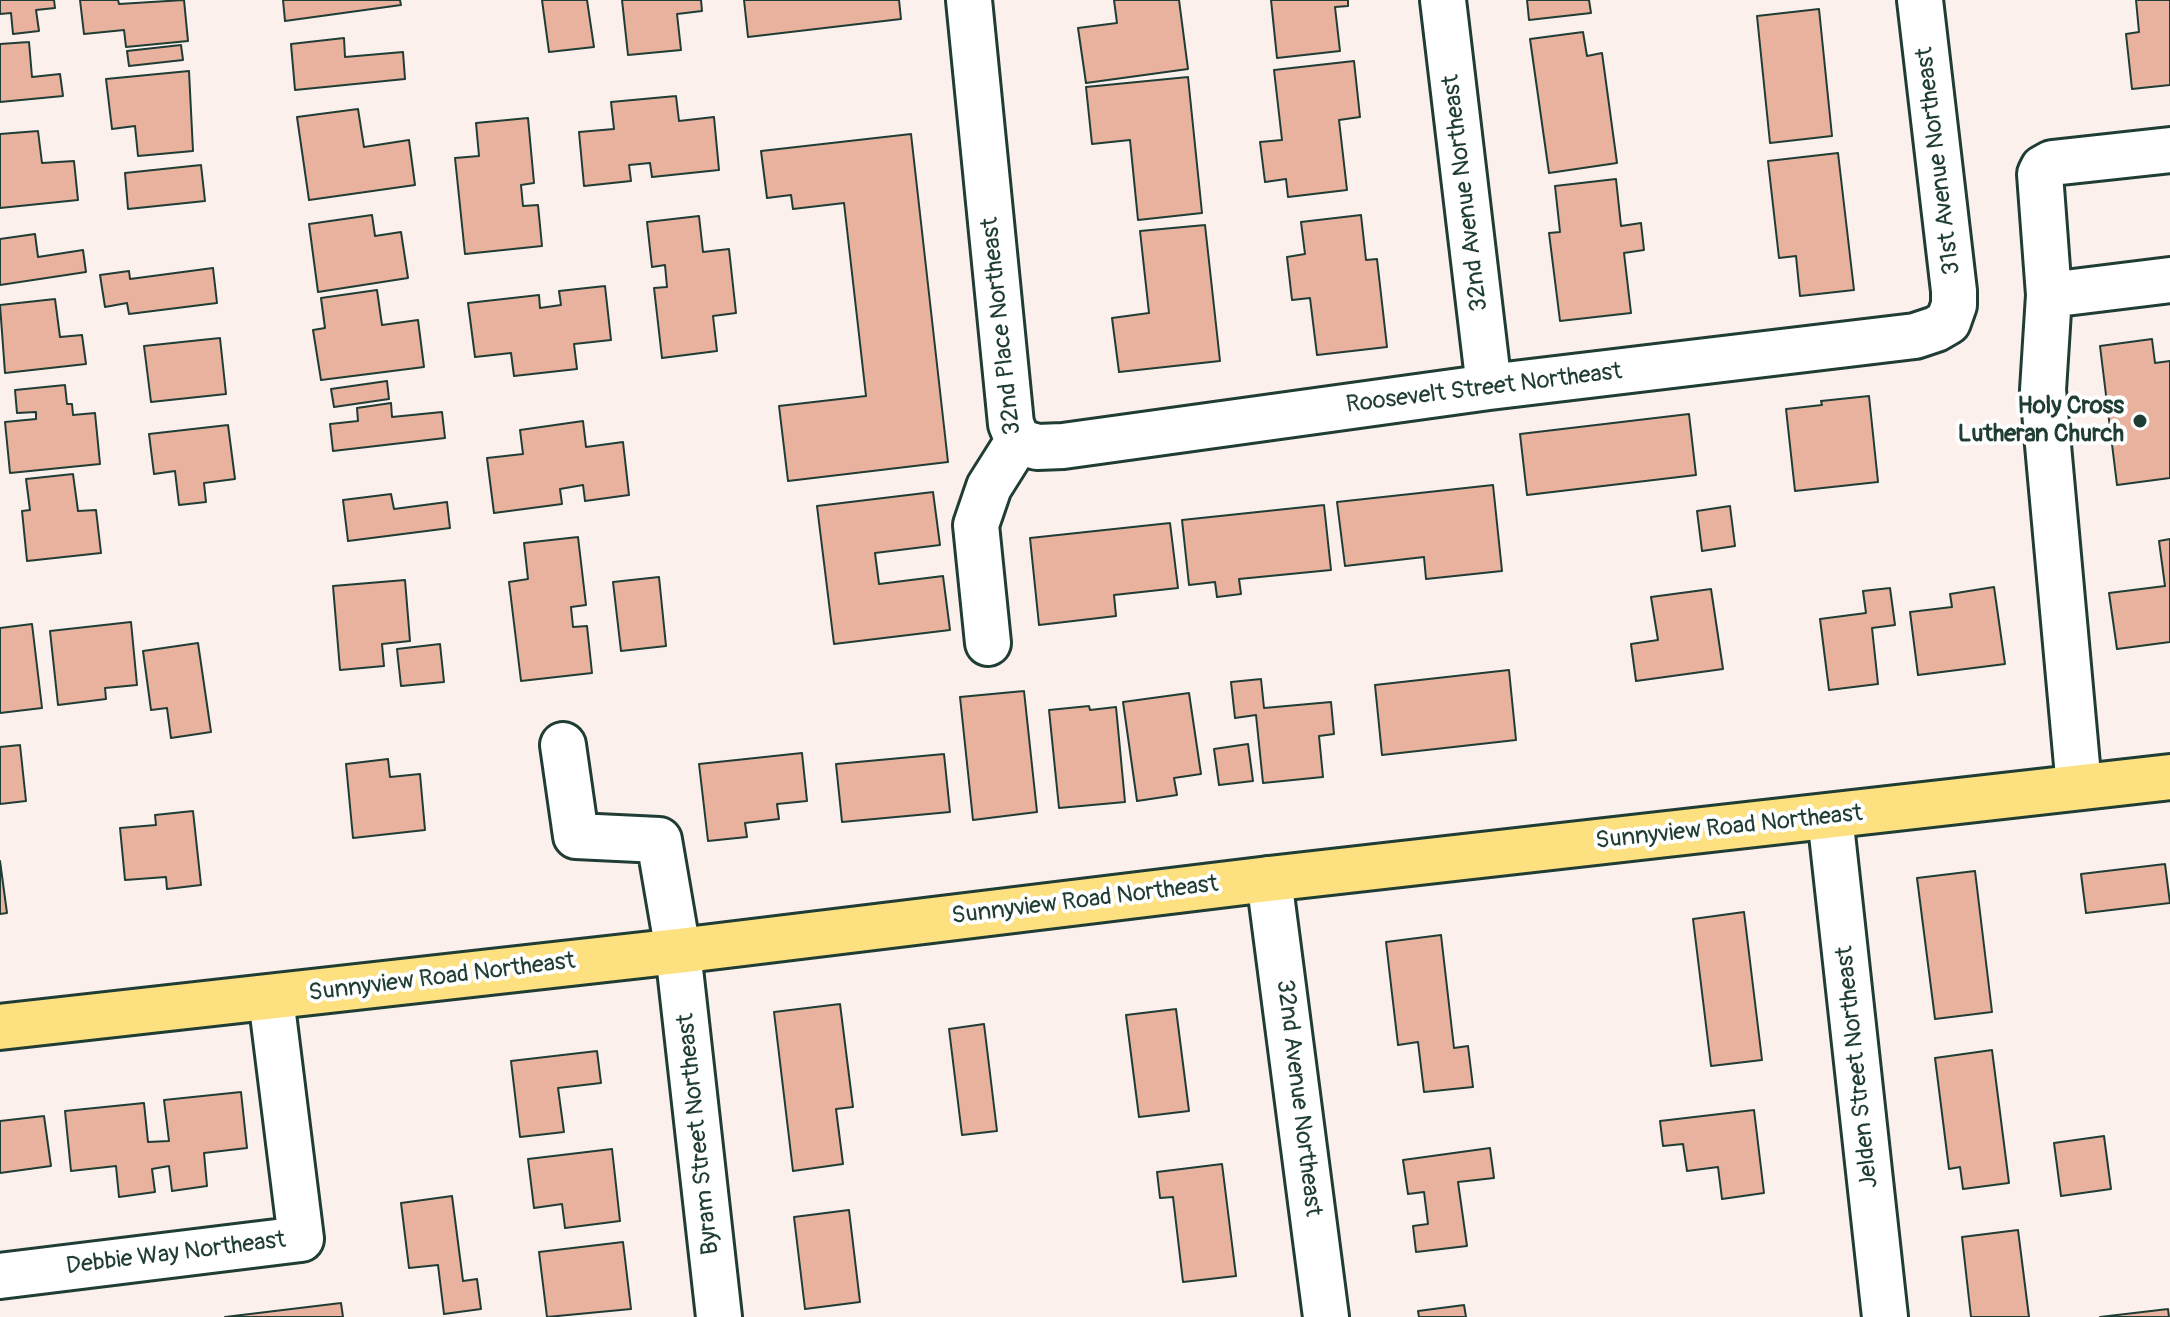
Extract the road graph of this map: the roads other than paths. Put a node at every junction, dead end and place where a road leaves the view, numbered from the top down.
1 (969, 0) edge
2 (1443, 0) edge
3 (1920, 0) edge
4 (2170, 150) edge
5 (2170, 280) edge
6 (2049, 295) junction
7 (1948, 322) joint
8 (1489, 387) junction
9 (1018, 441) junction
10 (988, 643) dead end
11 (563, 745) dead end
12 (2170, 777) edge
13 (2079, 787) junction
14 (1830, 816) junction
15 (1269, 879) junction
16 (678, 951) junction
17 (271, 998) junction
18 (0, 1027) edge
19 (0, 1276) edge
20 (719, 1317) edge
21 (1326, 1317) edge
22 (1885, 1317) edge

1 - 9 street, 32nd Place Northeast
2 - 8 street, 32nd Avenue Northeast
3 - 7 street, 31st Avenue Northeast
4 - 6 street
5 - 6 street
6 - 13 street
7 - 8 street, Roosevelt Street Northeast
8 - 9 street, Roosevelt Street Northeast
9 - 10 street, 32nd Place Northeast
11 - 16 street, Byram Street Northeast
12 - 13 main road, Sunnyview Road Northeast
13 - 14 main road, Sunnyview Road Northeast
14 - 15 main road, Sunnyview Road Northeast
14 - 22 street, Jelden Street Northeast
15 - 16 main road, Sunnyview Road Northeast
15 - 21 street, 32nd Avenue Northeast
16 - 17 main road, Sunnyview Road Northeast
16 - 20 street, Byram Street Northeast
17 - 18 main road, Sunnyview Road Northeast
17 - 19 street, Debbie Way Northeast

